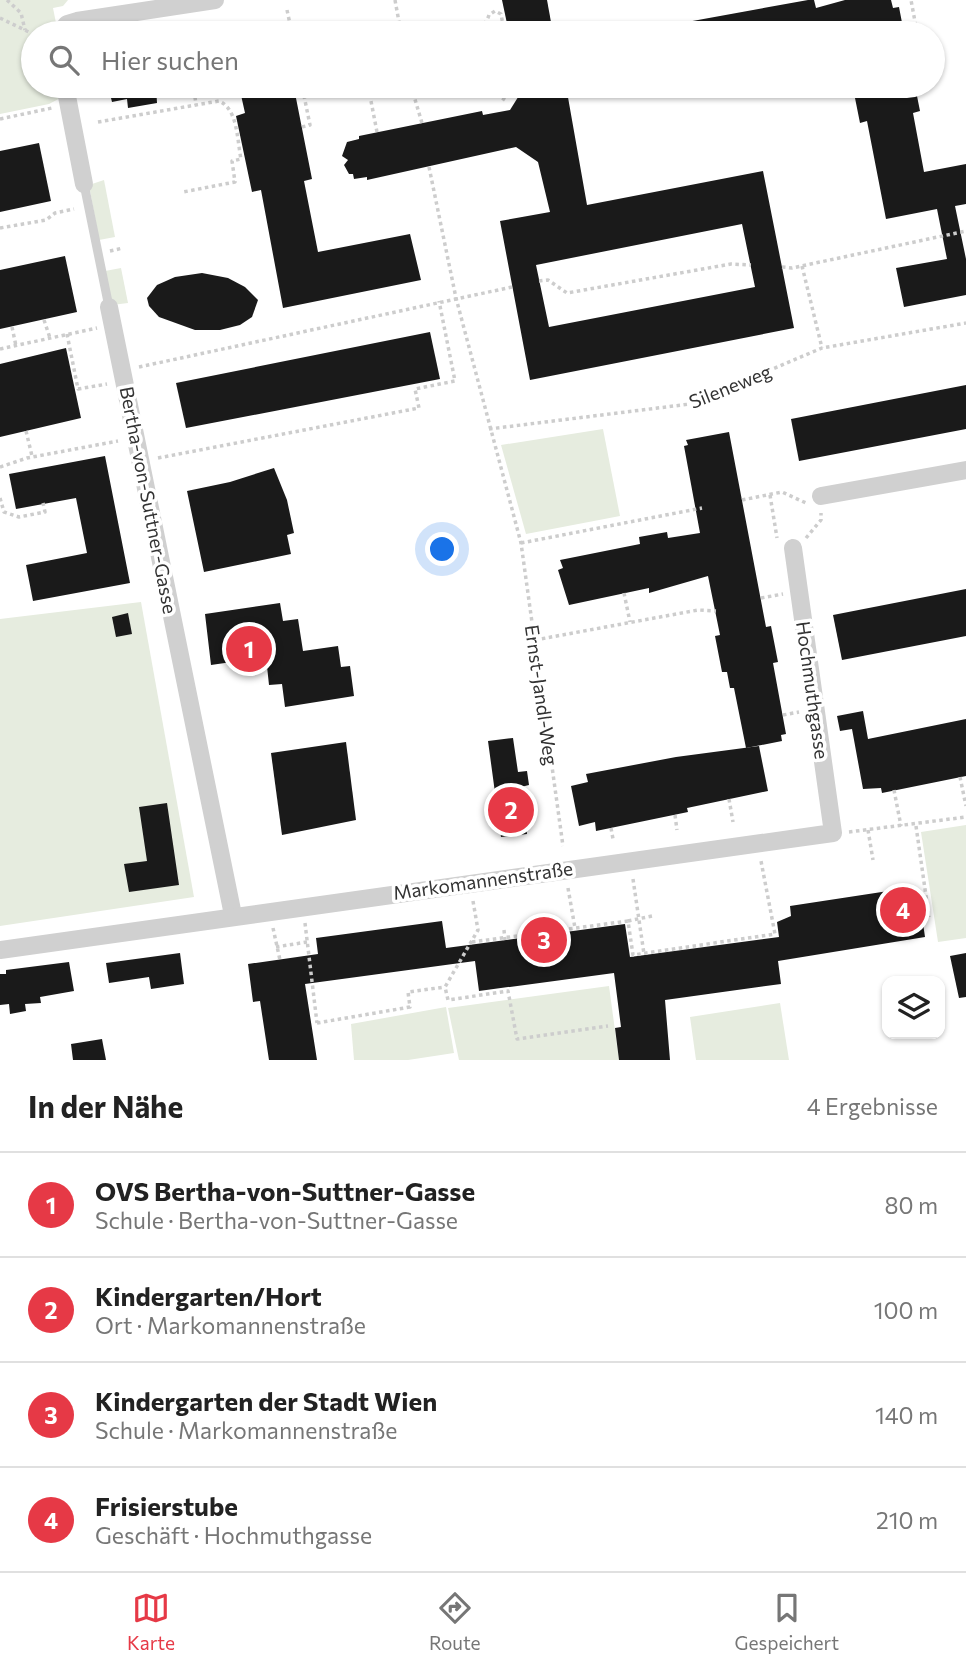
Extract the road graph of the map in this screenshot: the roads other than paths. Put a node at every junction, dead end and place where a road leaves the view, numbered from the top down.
1 (215, 0) edge
2 (77, 21) edge
3 (67, 98) edge
4 (84, 184) joint
5 (111, 316) joint
6 (966, 470) edge
7 (821, 496) road end
8 (793, 548) road end
9 (833, 833) joint
10 (233, 915) junction
11 (0, 950) edge

1 - 2 street
3 - 4 street, Bertha-von-Suttner-Gasse
4 - 5 lane, Bertha-von-Suttner-Gasse
5 - 10 street, Bertha-von-Suttner-Gasse
6 - 7 street
8 - 9 street, Hochmuthgasse
9 - 10 street, Markomannenstraße
10 - 11 street, Markomannenstraße

